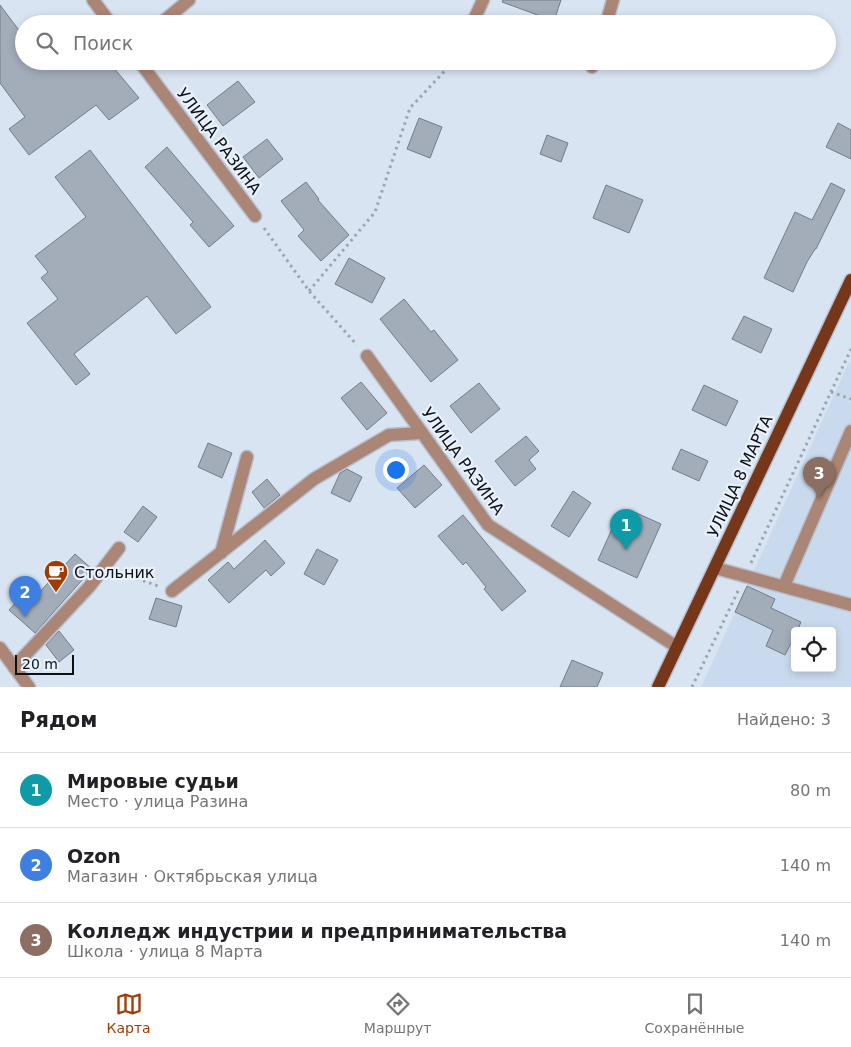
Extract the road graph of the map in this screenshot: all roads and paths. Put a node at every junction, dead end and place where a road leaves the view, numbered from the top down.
1 (93, 0) edge
2 (189, 0) edge
3 (483, 0) edge
4 (613, 0) edge
5 (104, 15) edge
6 (171, 15) edge
7 (476, 15) edge
8 (609, 15) edge
9 (146, 70) edge
10 (446, 70) edge
11 (255, 216) dead end
12 (273, 240) dead end
13 (851, 280) edge
14 (309, 290) junction
15 (851, 349) edge
16 (367, 356) joint
17 (831, 392) junction
18 (851, 399) edge
19 (851, 430) edge
20 (422, 433) junction
21 (247, 458) dead end
22 (119, 548) dead end
23 (221, 553) junction
24 (714, 568) junction
25 (127, 575) dead end
26 (745, 576) junction
27 (784, 586) junction
28 (172, 591) joint
29 (851, 605) edge
30 (677, 647) junction
31 (0, 648) edge
32 (14, 667) junction
33 (29, 687) edge
34 (658, 687) edge
35 (692, 687) edge

1 - 5 street
2 - 6 street
3 - 7 street
4 - 8 street
9 - 11 street, УЛИЦА РАЗИНА
10 - 14 path
12 - 14 path
13 - 24 main road, УЛИЦА 8 МАРТА
14 - 16 path
15 - 17 path
16 - 20 street, УЛИЦА РАЗИНА
17 - 18 path
17 - 26 path
19 - 27 street
20 - 23 street
20 - 30 street, УЛИЦА РАЗИНА
21 - 23 street
22 - 32 street
23 - 28 street
24 - 26 street
24 - 30 main road, УЛИЦА 8 МАРТА
25 - 28 path
26 - 27 street
26 - 35 path
27 - 29 street
30 - 34 main road, УЛИЦА 8 МАРТА
31 - 32 street
32 - 33 street

